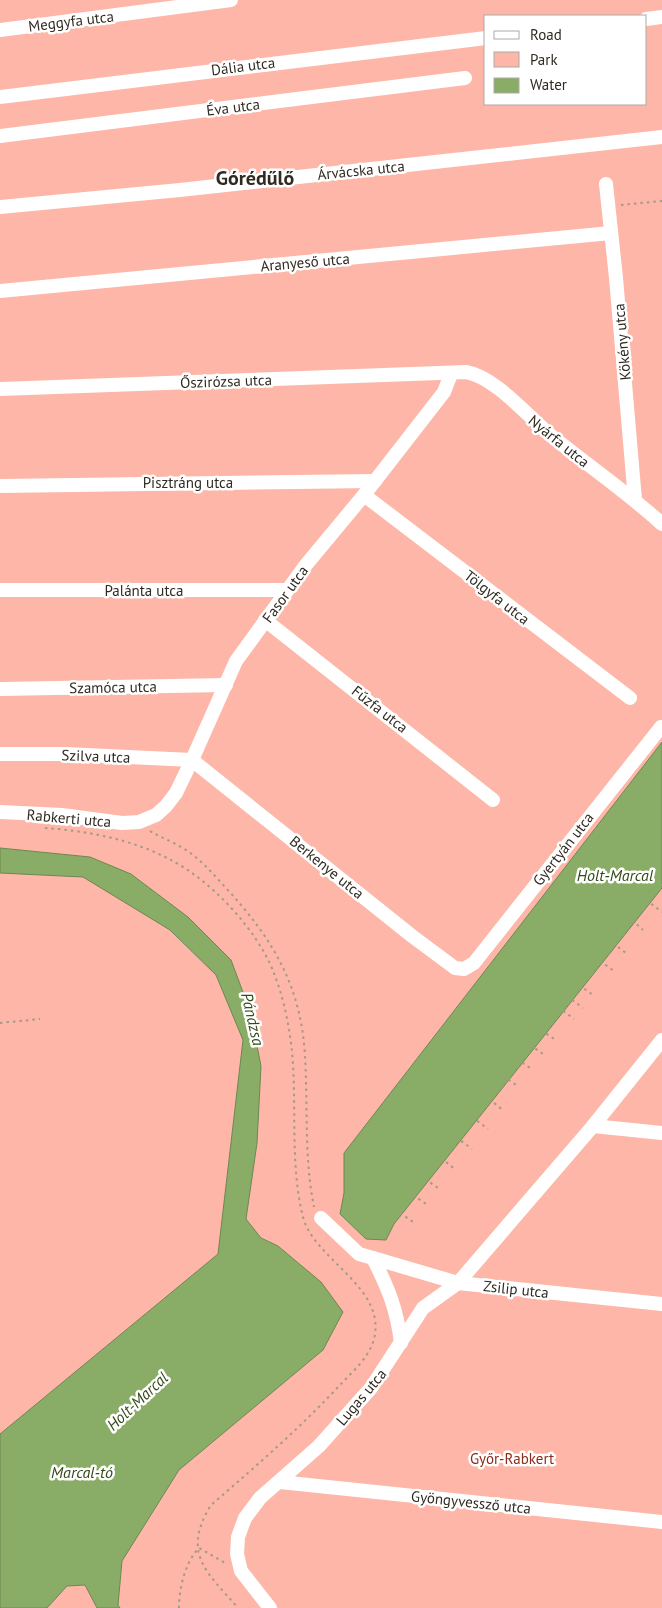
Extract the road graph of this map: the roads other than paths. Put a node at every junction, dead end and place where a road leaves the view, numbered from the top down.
1 (231, 0) edge
2 (662, 17) edge
3 (647, 19) edge
4 (0, 30) edge
5 (484, 38) edge
6 (465, 78) dead end
7 (0, 97) edge
8 (0, 136) edge
9 (662, 137) edge
10 (606, 184) dead end
11 (0, 207) edge
12 (611, 233) junction
13 (0, 291) edge
14 (451, 374) junction
15 (0, 389) edge
16 (375, 481) junction
17 (0, 486) edge
18 (364, 495) junction
19 (635, 500) junction
20 (662, 524) edge
21 (0, 590) edge
22 (287, 590) junction
23 (266, 620) junction
24 (226, 685) junction
25 (0, 689) edge
26 (630, 698) dead end
27 (661, 726) dead end
28 (0, 754) edge
29 (192, 760) junction
30 (493, 800) dead end
31 (0, 812) edge
32 (139, 822) joint
33 (464, 969) joint
34 (662, 1040) edge
35 (593, 1126) junction
36 (662, 1133) edge
37 (321, 1218) road end
38 (373, 1258) junction
39 (458, 1282) junction
40 (662, 1304) edge
41 (400, 1343) junction
42 (280, 1482) junction
43 (662, 1522) edge
44 (270, 1608) edge

1 - 4 street, Meggyfa utca
2 - 3 street
5 - 7 street, Dália utca
6 - 8 street, Éva utca
9 - 11 street, Árvácska utca
10 - 12 street, Kökény utca
12 - 13 street, Aranyeső utca
12 - 19 street, Kökény utca
14 - 15 street, Őszirózsa utca
14 - 16 street, Fasor utca
14 - 19 street, Nyárfa utca
16 - 17 street, Pisztráng utca
16 - 18 street, Fasor utca
18 - 22 street, Fasor utca
18 - 26 street, Tölgyfa utca
19 - 20 street, Nyárfa utca
21 - 22 street, Palánta utca
22 - 23 street, Fasor utca
23 - 24 street, Fasor utca
23 - 30 street, Fűzfa utca
24 - 25 street, Szamóca utca
24 - 29 street, Fasor utca
27 - 33 street, Gyertyán utca
28 - 29 street, Szilva utca
29 - 32 street, Fasor utca
29 - 33 street, Berkenye utca
31 - 32 street, Rabkerti utca
34 - 35 street
35 - 36 street
35 - 39 street
37 - 38 street
38 - 39 street, Zsilip utca
38 - 41 street
39 - 40 street, Zsilip utca
39 - 41 street, Lugas utca
41 - 42 street, Lugas utca
42 - 43 street, Gyöngyvessző utca
42 - 44 street, Lugas utca

